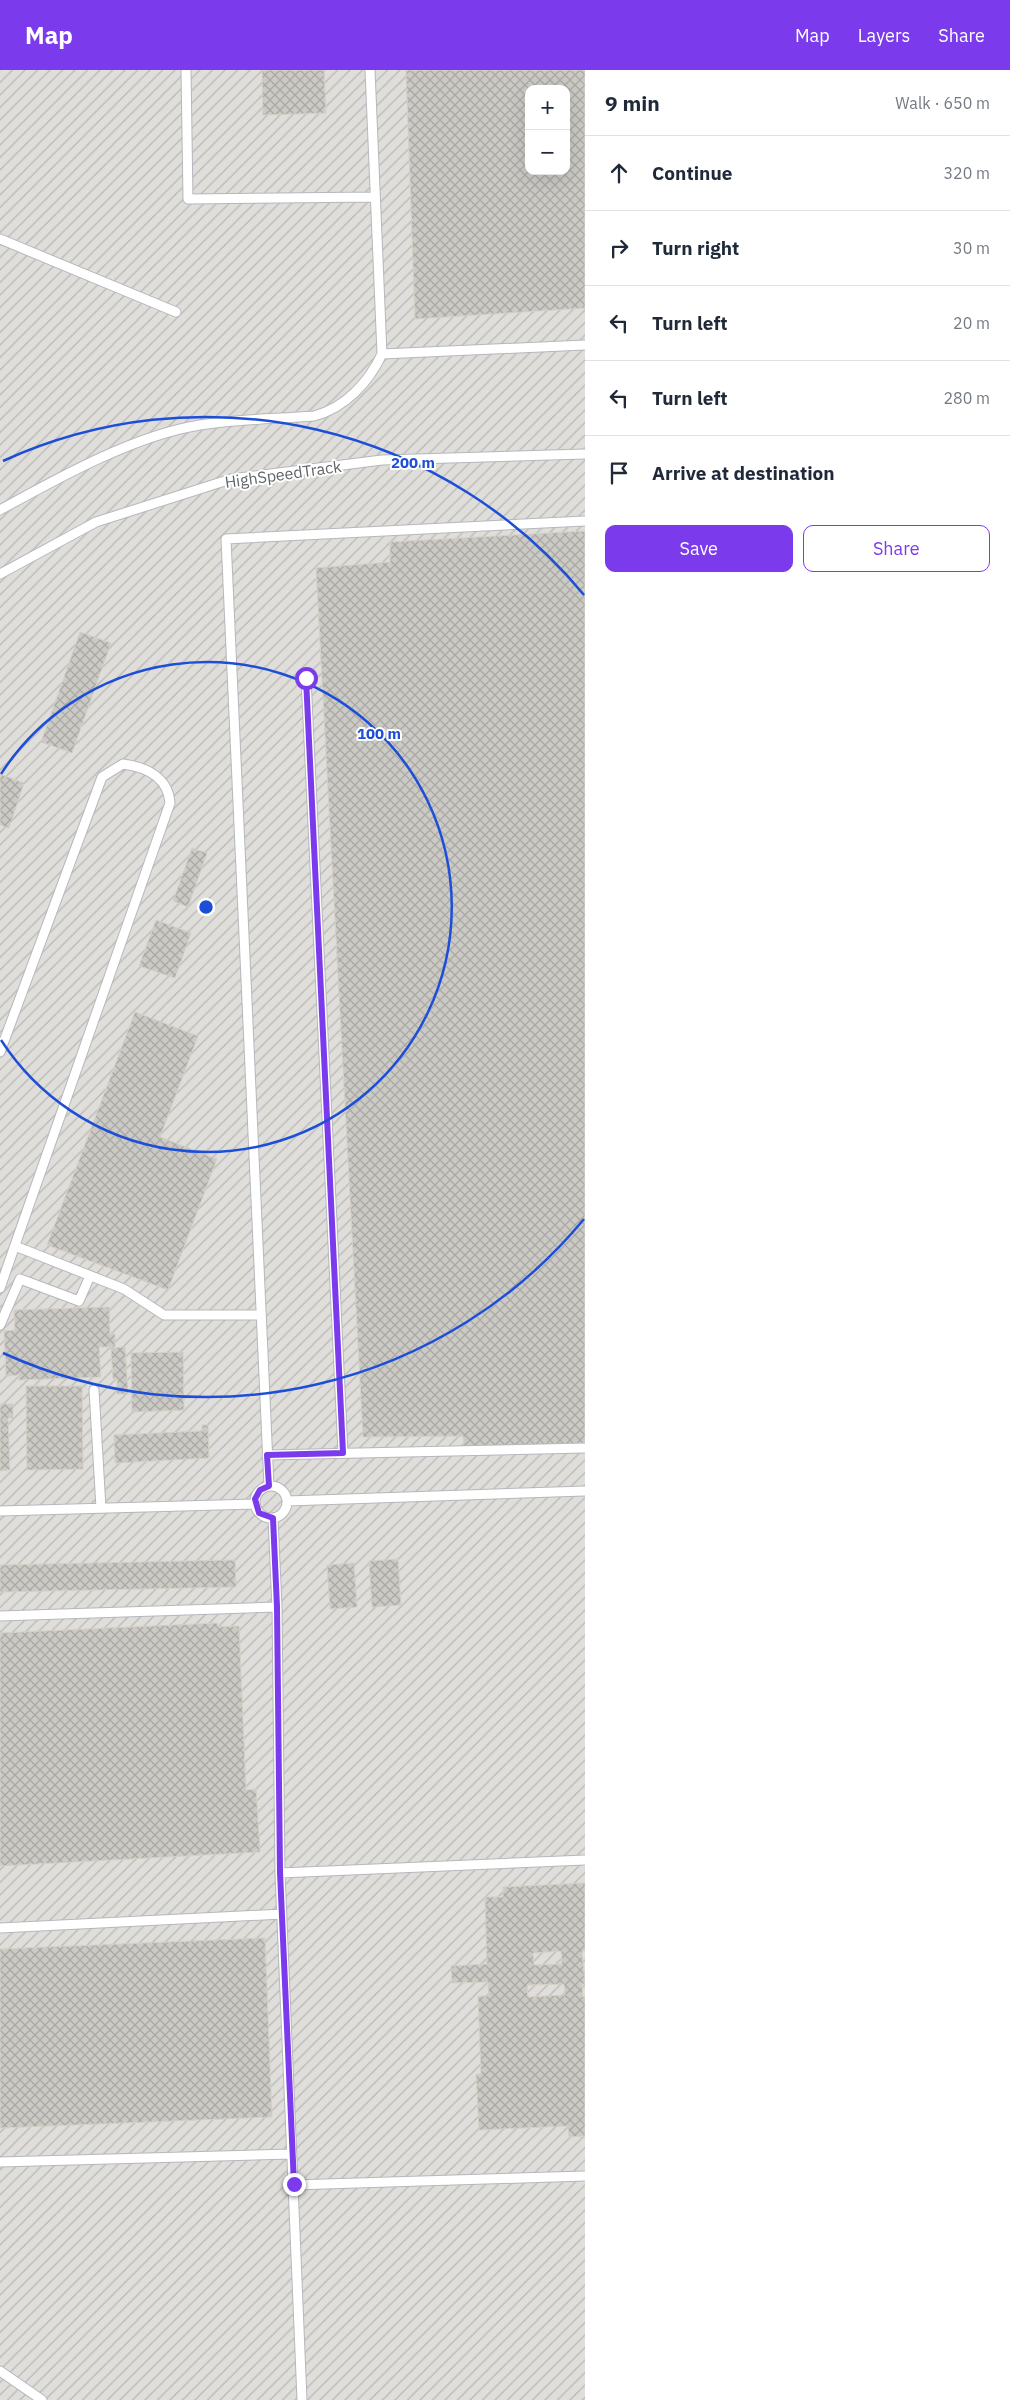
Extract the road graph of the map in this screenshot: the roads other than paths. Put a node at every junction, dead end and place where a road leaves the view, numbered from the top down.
1 (186, 70) edge
2 (370, 70) edge
3 (375, 197) junction
4 (0, 239) edge
5 (176, 312) dead end
6 (585, 345) edge
7 (382, 354) junction
8 (585, 454) edge
9 (0, 510) edge
10 (585, 522) edge
11 (0, 574) edge
12 (306, 678) dead end
13 (0, 1052) edge
14 (15, 1246) junction
15 (90, 1276) junction
16 (0, 1288) edge
17 (261, 1315) junction
18 (0, 1325) edge
19 (94, 1390) dead end
20 (585, 1448) edge
21 (343, 1453) junction
22 (267, 1455) junction
23 (269, 1486) junction
24 (585, 1491) edge
25 (287, 1501) junction
26 (255, 1504) junction
27 (101, 1508) junction
28 (0, 1511) edge
29 (273, 1518) junction
30 (277, 1607) junction
31 (0, 1616) edge
32 (585, 1860) edge
33 (280, 1872) junction
34 (282, 1914) junction
35 (0, 1928) edge
36 (292, 2154) junction
37 (0, 2162) edge
38 (585, 2176) edge
39 (294, 2184) junction
40 (0, 2371) edge
41 (42, 2400) edge
42 (302, 2400) edge

1 - 3 lane
2 - 3 lane
3 - 7 lane
4 - 5 lane
6 - 7 lane
7 - 9 lane
8 - 11 lane, HighSpeedTrack
10 - 17 lane
12 - 21 lane
13 - 14 lane
14 - 15 lane
14 - 16 lane
15 - 17 lane
15 - 18 lane
17 - 22 lane
19 - 27 lane
20 - 21 lane
21 - 22 lane
22 - 23 lane
23 - 25 lane
23 - 26 lane
24 - 25 lane
25 - 29 lane
26 - 27 lane
26 - 29 lane
27 - 28 lane
29 - 30 lane
30 - 31 lane
30 - 33 lane
32 - 33 lane
33 - 34 lane
34 - 35 lane
34 - 36 lane
36 - 37 lane
36 - 39 lane
38 - 39 lane
39 - 42 lane
40 - 41 lane

